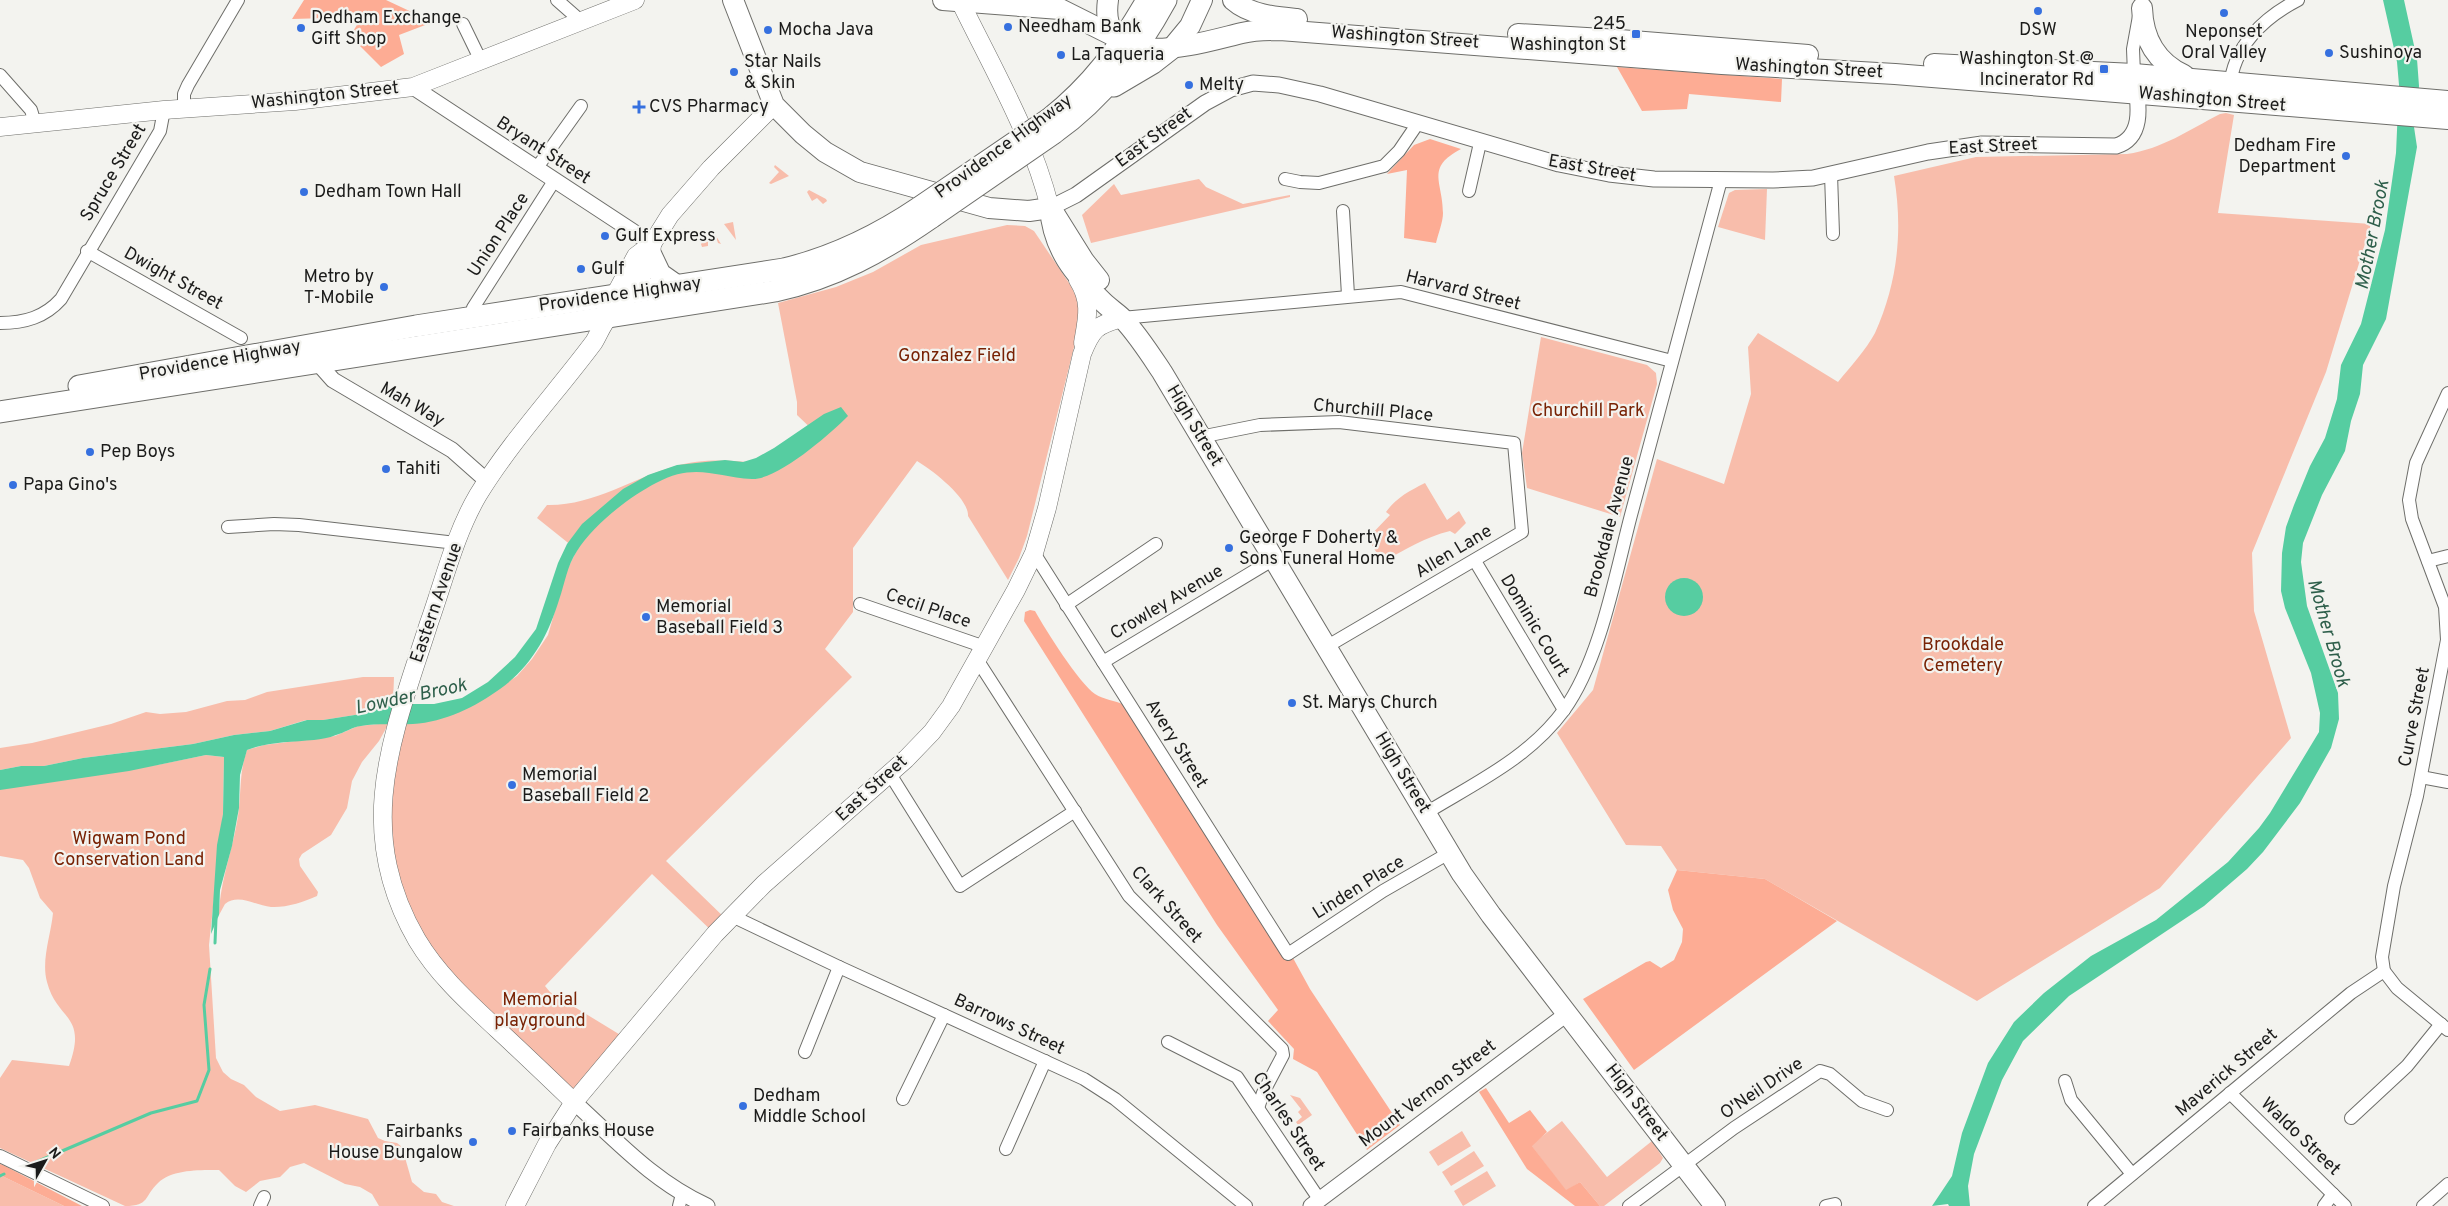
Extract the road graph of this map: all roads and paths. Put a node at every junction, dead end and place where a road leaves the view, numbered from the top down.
1 (238, 0) edge
2 (557, 0) edge
3 (635, 0) edge
4 (734, 0) edge
5 (1079, 0) edge
6 (1108, 0) edge
7 (1147, 0) edge
8 (1166, 0) edge
9 (1202, 0) edge
10 (1233, 0) edge
11 (2298, 0) edge
12 (952, 1) edge
13 (2144, 4) edge
14 (1060, 5) edge
15 (582, 22) junction
16 (463, 24) dead end
17 (1130, 44) junction
18 (1171, 49) junction
19 (481, 61) junction
20 (2134, 74) junction
21 (0, 75) edge
22 (2191, 78) junction
23 (2230, 82) junction
24 (413, 87) junction
25 (1103, 92) junction
26 (2137, 94) junction
27 (2228, 102) junction
28 (774, 104) junction
29 (2383, 105) junction
30 (581, 106) dead end
31 (184, 109) junction
32 (2439, 109) edge
33 (164, 110) junction
34 (35, 123) junction
35 (1418, 123) junction
36 (1051, 126) junction
37 (0, 127) edge
38 (1480, 143) junction
39 (536, 169) junction
40 (1831, 174) junction
41 (1285, 179) dead end
42 (1721, 180) junction
43 (554, 181) junction
44 (1469, 191) dead end
45 (1050, 208) junction
46 (1343, 211) dead end
47 (926, 212) junction
48 (1833, 234) dead end
49 (652, 250) junction
50 (87, 252) junction
51 (1071, 268) junction
52 (677, 286) junction
53 (622, 293) junction
54 (1348, 295) junction
55 (472, 308) dead end
56 (609, 316) junction
57 (1122, 318) junction
58 (0, 324) edge
59 (241, 338) dead end
60 (1082, 354) junction
61 (1672, 361) junction
62 (317, 362) junction
63 (2448, 392) edge
64 (0, 397) edge
65 (0, 412) edge
66 (1200, 438) junction
67 (1514, 442) joint
68 (487, 481) junction
69 (228, 527) dead end
70 (456, 543) junction
71 (1156, 544) dead end
72 (1034, 553) junction
73 (2448, 556) edge
74 (1274, 559) junction
75 (1474, 561) junction
76 (2428, 561) junction
77 (860, 604) dead end
78 (1066, 605) junction
79 (1326, 647) junction
80 (982, 654) junction
81 (1103, 662) junction
82 (2446, 664) edge
83 (1564, 710) junction
84 (890, 774) junction
85 (2421, 777) junction
86 (2448, 782) edge
87 (1075, 811) junction
88 (1426, 813) junction
89 (1449, 853) junction
90 (732, 916) junction
91 (1288, 954) joint
92 (839, 967) junction
93 (2384, 971) junction
94 (1568, 1013) junction
95 (944, 1015) junction
96 (2444, 1027) edge
97 (1168, 1042) dead end
98 (805, 1052) dead end
99 (1045, 1061) junction
100 (2065, 1081) dead end
101 (2230, 1093) junction
102 (903, 1099) dead end
103 (574, 1102) junction
104 (1258, 1108) junction
105 (1887, 1110) dead end
106 (2351, 1118) dead end
107 (1006, 1149) dead end
108 (0, 1156) edge
109 (1684, 1165) junction
110 (2132, 1174) junction
111 (2448, 1184) edge
112 (2333, 1194) junction
113 (680, 1200) edge
114 (1315, 1203) edge
115 (103, 1206) edge
116 (515, 1206) edge
117 (707, 1206) edge
118 (1246, 1206) edge
119 (1629, 1206) edge
120 (1715, 1206) edge
121 (2094, 1206) edge
122 (2324, 1206) edge
123 (2345, 1206) edge
124 (2423, 1206) edge

1 - 31 street
2 - 15 street
3 - 15 main road, Washington Street
4 - 28 main road
5 - 14 main road
6 - 17 main road
7 - 17 highway, Providence Highway
8 - 17 highway, Providence Highway
9 - 18 main road
10 - 20 main road, Washington Street
11 - 23 street
12 - 14 main road
12 - 45 main road
13 - 20 street
13 - 22 main road
14 - 17 main road
15 - 19 main road, Washington Street
16 - 19 street
17 - 18 main road, Washington Street
17 - 25 highway, Providence Highway
17 - 36 highway, Providence Highway
18 - 25 highway
18 - 26 main road, Washington Street
19 - 24 main road, Washington Street
20 - 22 main road, Washington Street
20 - 26 street, East Street
21 - 34 street
22 - 23 main road, Washington Street
23 - 27 street
23 - 29 main road, Washington Street
24 - 31 main road, Washington Street
24 - 39 street, Bryant Street
25 - 36 highway, Providence Highway
26 - 27 main road, Washington Street
26 - 40 street, East Street
27 - 29 main road, Washington Street
28 - 45 main road
28 - 49 main road, Eastern Avenue
29 - 32 main road, Washington Street
30 - 39 street
31 - 33 main road, Washington Street
33 - 34 main road, Washington Street
33 - 50 street, Spruce Street
34 - 37 main road, Washington Street
35 - 38 street, East Street
35 - 41 street
35 - 45 street, East Street
36 - 47 highway, Providence Highway, bridge
38 - 42 street, East Street
38 - 44 street
39 - 43 street, Bryant Street
40 - 42 street, East Street
40 - 48 street
42 - 61 street, Brookdale Avenue
43 - 49 street, Bryant Street
43 - 55 street, Union Place
45 - 51 main road, High Street
45 - 57 main road, High Street
46 - 54 street
47 - 52 highway, Providence Highway
47 - 56 highway, Providence Highway
49 - 52 highway
49 - 53 main road, Eastern Avenue
50 - 58 street, Spruce Street
50 - 59 street, Dwight Street
51 - 57 main road, High Street
51 - 60 main road
52 - 53 highway, Providence Highway
53 - 56 main road, Eastern Avenue
53 - 64 highway, Providence Highway
54 - 57 street, Harvard Street
54 - 61 street, Harvard Street
56 - 62 highway, Providence Highway
56 - 68 main road, Eastern Avenue
57 - 60 main road, East Street
57 - 66 main road, High Street
60 - 72 main road, East Street
61 - 83 street, Brookdale Avenue
62 - 65 highway, Providence Highway
62 - 68 street, Mah Way
63 - 76 street, Curve Street
66 - 67 street, Churchill Place
66 - 74 main road, High Street
67 - 75 street, Allen Lane
68 - 70 main road, Eastern Avenue
69 - 70 street
70 - 103 main road, Eastern Avenue
71 - 78 street
72 - 78 street, Avery Street
72 - 80 main road, East Street
73 - 76 street
74 - 79 main road, High Street
74 - 81 street, Crowley Avenue
75 - 79 street, Allen Lane
75 - 83 street, Dominic Court
76 - 82 street, Curve Street
77 - 80 street, Cecil Place
78 - 81 street, Avery Street
79 - 88 main road, High Street
80 - 84 main road, East Street
80 - 87 street, Clark Street
81 - 91 street, Avery Street
82 - 85 street, Curve Street
83 - 88 street, Brookdale Avenue
84 - 87 street
84 - 90 main road, East Street
85 - 86 street
85 - 93 street, Curve Street
87 - 104 street, Clark Street
88 - 89 main road, High Street
89 - 91 street, Linden Place
89 - 94 main road, High Street
90 - 92 street, Barrows Street
90 - 103 main road, East Street
92 - 95 street, Barrows Street
92 - 98 street
93 - 96 street
93 - 101 street, Maverick Street
94 - 109 main road, High Street
94 - 114 street, Mount Vernon Street
95 - 99 street, Barrows Street
95 - 102 street
96 - 106 street
97 - 104 street, Charles Street
99 - 107 street
99 - 118 street, Barrows Street
100 - 110 street
101 - 110 street, Maverick Street
101 - 112 street, Waldo Street
103 - 113 street
103 - 116 main road, East Street
104 - 114 street, Charles Street
105 - 109 street, O'Neil Drive
108 - 115 street
109 - 119 street
109 - 120 main road, High Street
110 - 121 street, Maverick Street
111 - 124 street
112 - 122 street
112 - 123 street, Waldo Street
113 - 117 street

